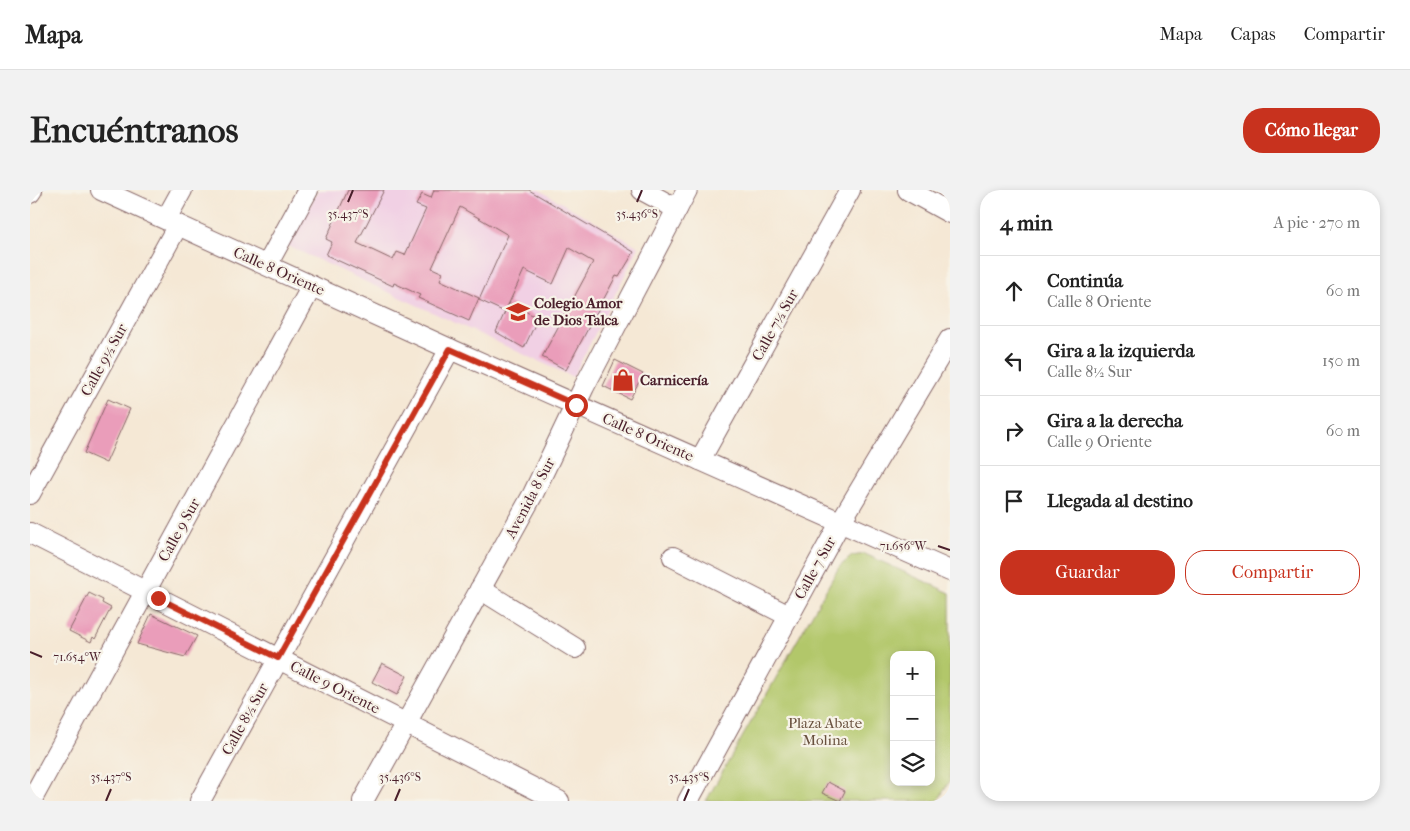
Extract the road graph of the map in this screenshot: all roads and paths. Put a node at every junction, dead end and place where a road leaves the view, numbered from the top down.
1 (101, 190) edge
2 (308, 190) edge
3 (642, 190) edge
4 (687, 190) edge
5 (850, 190) edge
6 (908, 190) edge
7 (180, 191) edge
8 (676, 209) junction
9 (950, 213) edge
10 (172, 222) junction
11 (267, 265) junction
12 (312, 286) junction
13 (950, 339) edge
14 (450, 349) junction
15 (576, 405) junction
16 (700, 460) junction
17 (30, 494) edge
18 (840, 524) junction
19 (30, 533) edge
20 (673, 558) dead end
21 (950, 571) edge
22 (480, 589) junction
23 (145, 592) junction
24 (789, 616) junction
25 (574, 648) dead end
26 (278, 658) junction
27 (405, 723) junction
28 (31, 801) edge
29 (200, 801) edge
30 (363, 801) edge
31 (559, 801) edge
32 (688, 801) edge

1 - 10 street, Calle 8 Oriente
2 - 11 street
3 - 8 street
4 - 8 street, Avenida 8 Sur
5 - 16 street, Calle 7½ Sur
6 - 9 street
7 - 10 street, Calle 9½ Sur
8 - 15 street, Avenida 8 Sur
10 - 11 street, Calle 8 Oriente
10 - 17 street, Calle 9½ Sur
11 - 12 street, Calle 8 Oriente
12 - 14 street, Calle 8 Oriente
12 - 23 street, Calle 9 Sur
13 - 18 street, Calle 7 Sur
14 - 15 street, Calle 8 Oriente
14 - 26 street, Calle 8½ Sur
15 - 16 street, Calle 8 Oriente
15 - 22 street, Avenida 8 Sur
16 - 18 street, Calle 8 Oriente
18 - 21 street, Calle 8 Oriente
18 - 24 street, Calle 7 Sur
19 - 23 street, Calle 9 Oriente
20 - 24 street
22 - 25 street
22 - 27 street, Avenida 8 Sur
23 - 26 street, Calle 9 Oriente
23 - 28 street, Calle 9 Sur
24 - 32 street, Calle 7 Sur
26 - 27 street, Calle 9 Oriente
26 - 29 street, Calle 8½ Sur
27 - 30 street, Avenida 8 Sur
27 - 31 street, Calle 9 Oriente

